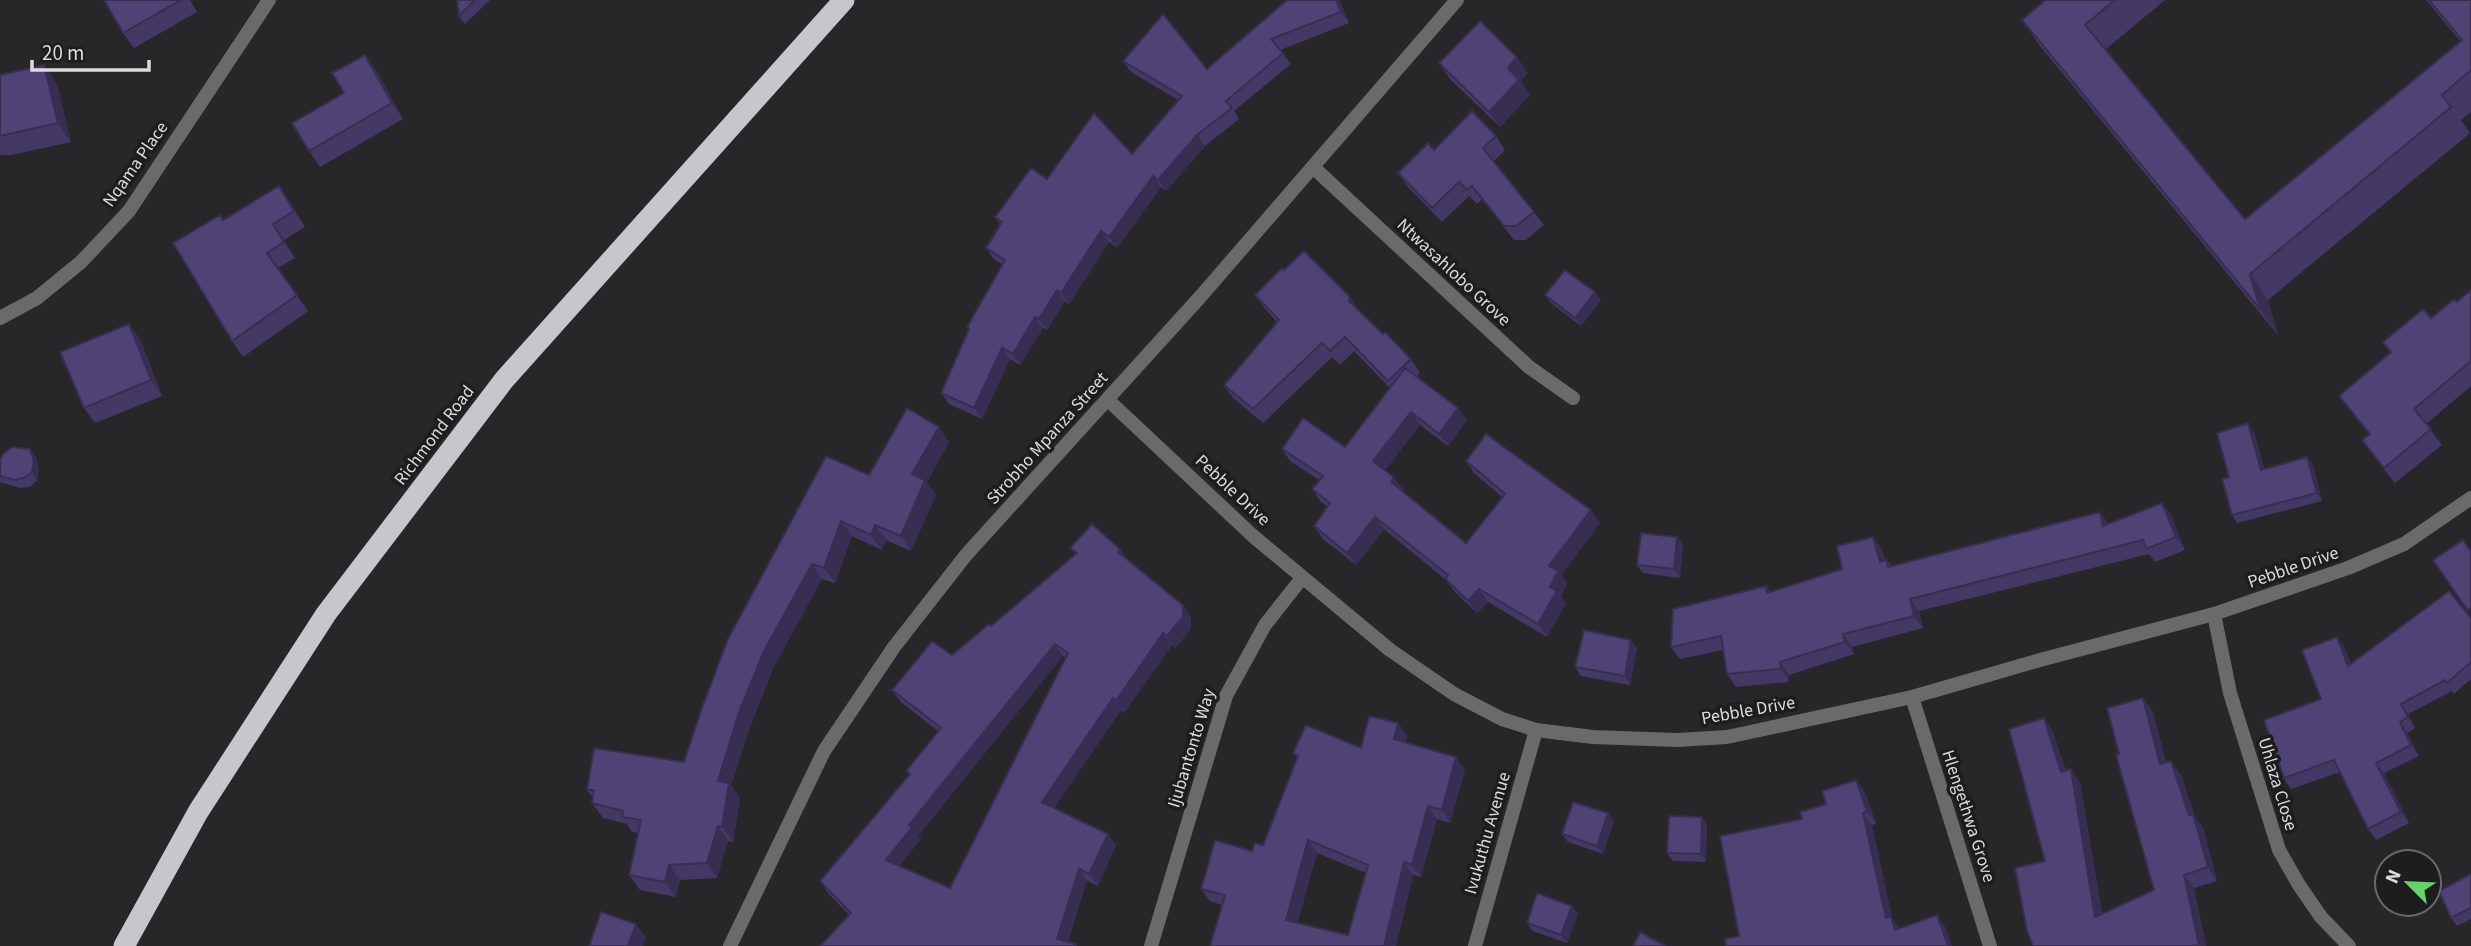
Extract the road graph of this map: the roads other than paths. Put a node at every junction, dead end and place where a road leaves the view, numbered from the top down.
1 (269, 0) edge
2 (844, 0) edge
3 (1457, 0) edge
4 (1314, 168) junction
5 (0, 318) edge
6 (1573, 398) dead end
7 (1108, 400) junction
8 (2471, 498) edge
9 (1302, 578) junction
10 (2214, 614) junction
11 (1912, 697) junction
12 (1536, 730) junction
13 (124, 946) edge
14 (730, 946) edge
15 (1151, 946) edge
16 (1475, 946) edge
17 (1990, 946) edge
18 (2348, 946) edge

1 - 5 street, Nqama Place
2 - 13 highway, Richmond Road
3 - 4 street, Strobho Mpanza Street
4 - 6 street, Ntwasahlobo Grove
4 - 7 street, Strobho Mpanza Street
7 - 9 street, Pebble Drive
7 - 14 street, Strobho Mpanza Street
8 - 10 street, Pebble Drive
9 - 12 street, Pebble Drive
9 - 15 street, Ijubantonto Way
10 - 11 street, Pebble Drive
10 - 18 street, Uhlaza Close
11 - 12 street, Pebble Drive
11 - 17 street, Hlengethwa Grove
12 - 16 street, Ivukuthu Avenue

